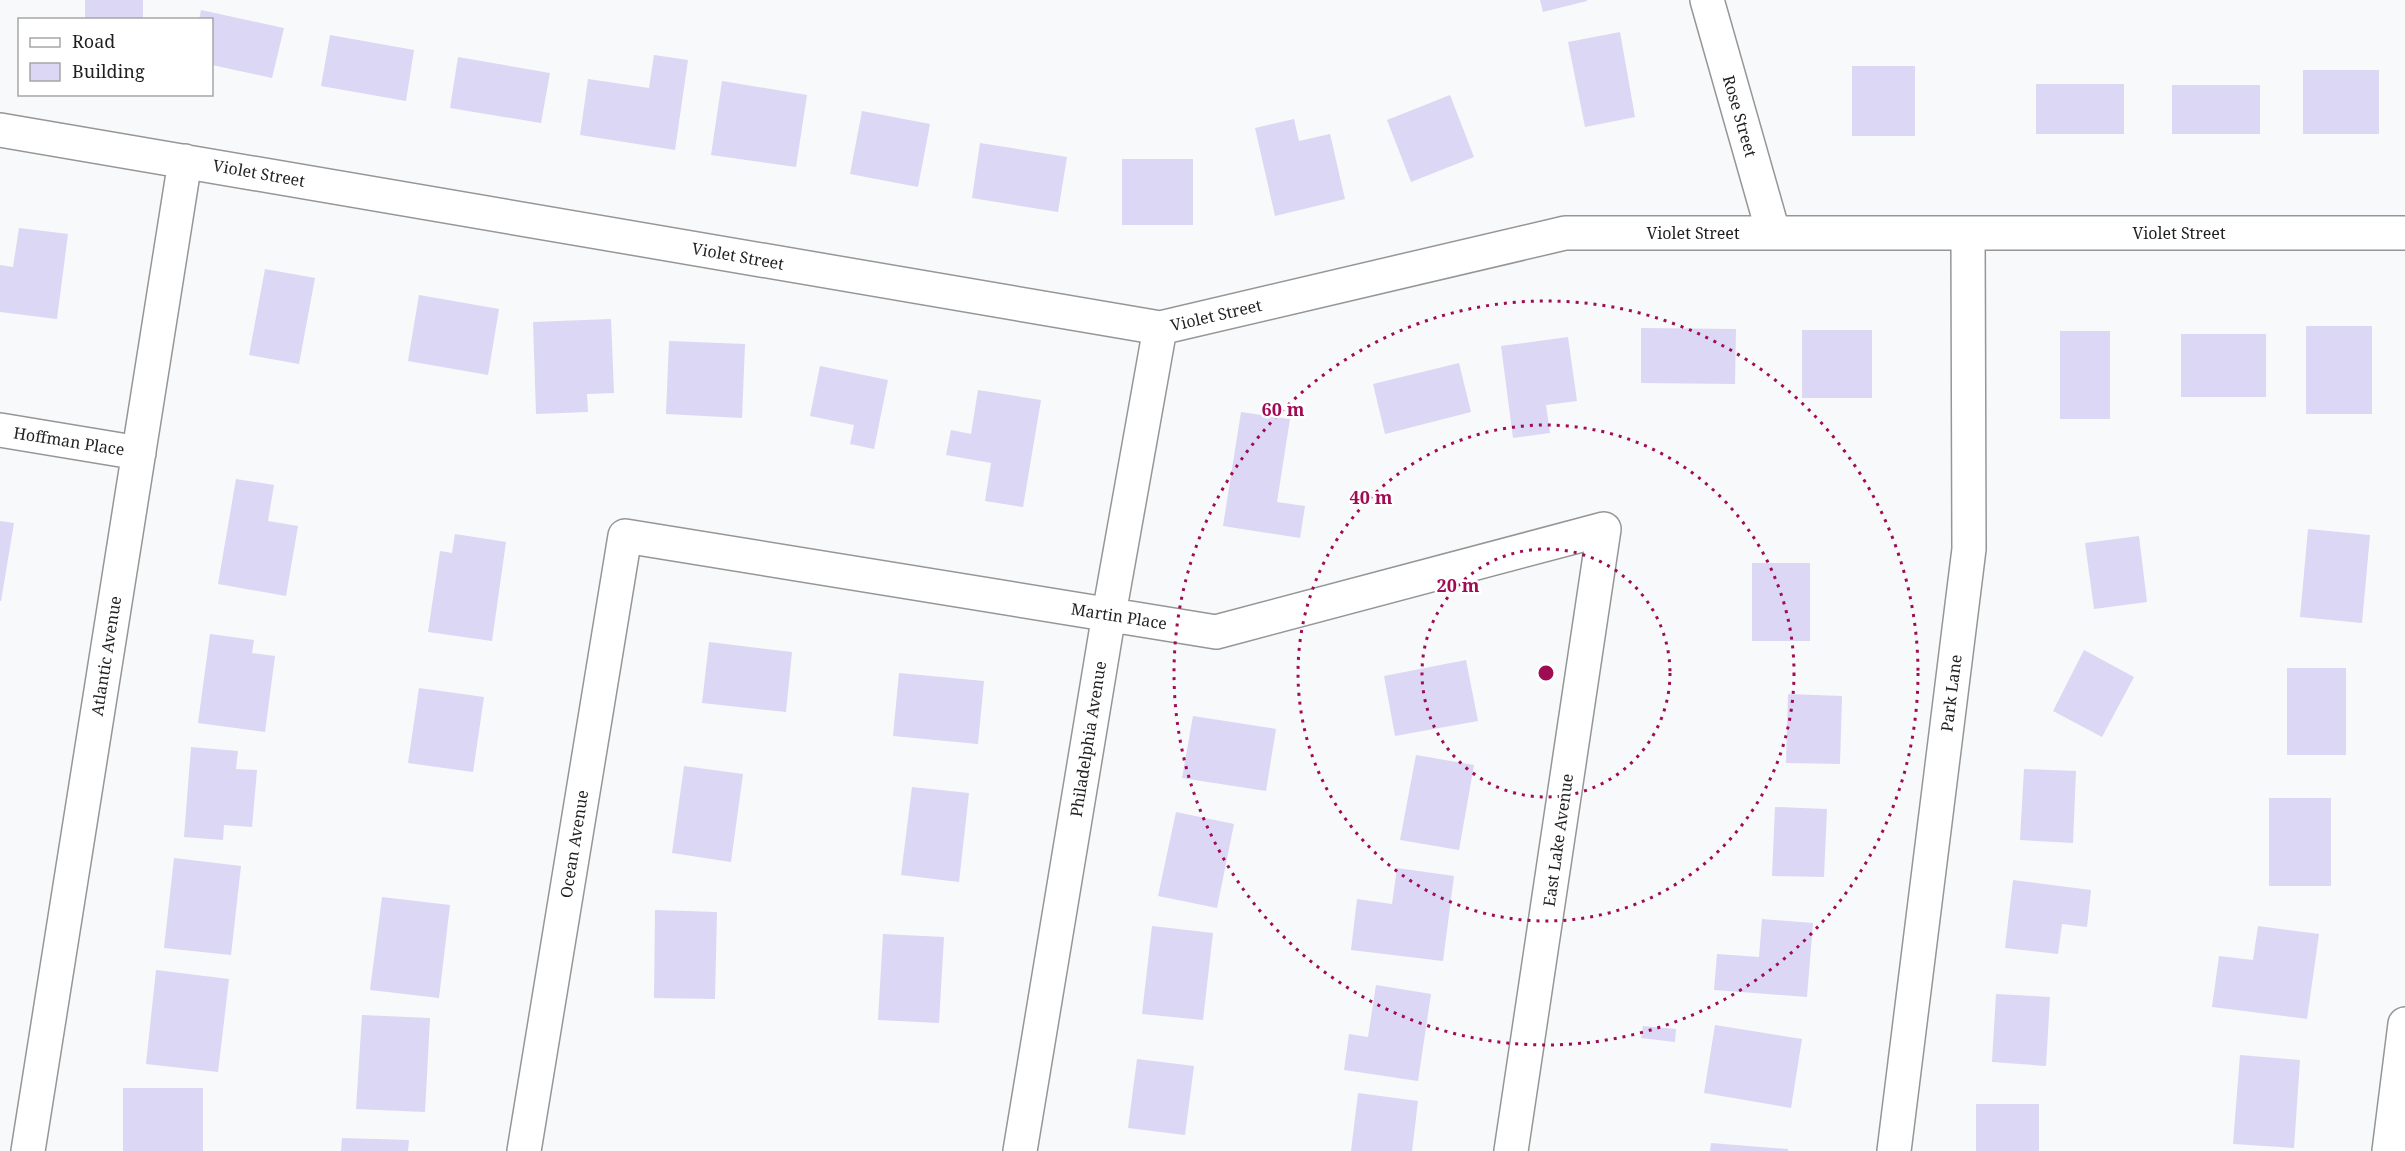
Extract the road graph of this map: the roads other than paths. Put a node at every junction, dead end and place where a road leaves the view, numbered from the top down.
1 (1707, 0) edge
2 (0, 130) edge
3 (185, 160) junction
4 (1773, 232) junction
5 (2405, 233) edge
6 (1968, 234) junction
7 (1160, 328) junction
8 (0, 430) edge
9 (139, 453) junction
10 (1604, 529) joint
11 (625, 536) joint
12 (1109, 614) junction
13 (2405, 1024) edge
14 (28, 1151) edge
15 (524, 1151) edge
16 (1020, 1151) edge
17 (1511, 1151) edge
18 (1894, 1151) edge
19 (2389, 1151) edge

1 - 4 street, Rose Street
2 - 3 street, Violet Street
3 - 7 street, Violet Street
3 - 9 street, Atlantic Avenue
4 - 6 street, Violet Street
4 - 7 street, Violet Street
5 - 6 street, Violet Street
6 - 18 street, Park Lane
7 - 12 street, Philadelphia Avenue
8 - 9 street, Hoffman Place
9 - 14 street, Atlantic Avenue
10 - 12 street, Martin Place
10 - 17 street, East Lake Avenue
11 - 12 street, Martin Place
11 - 15 street, Ocean Avenue
12 - 16 street, Philadelphia Avenue
13 - 19 street

